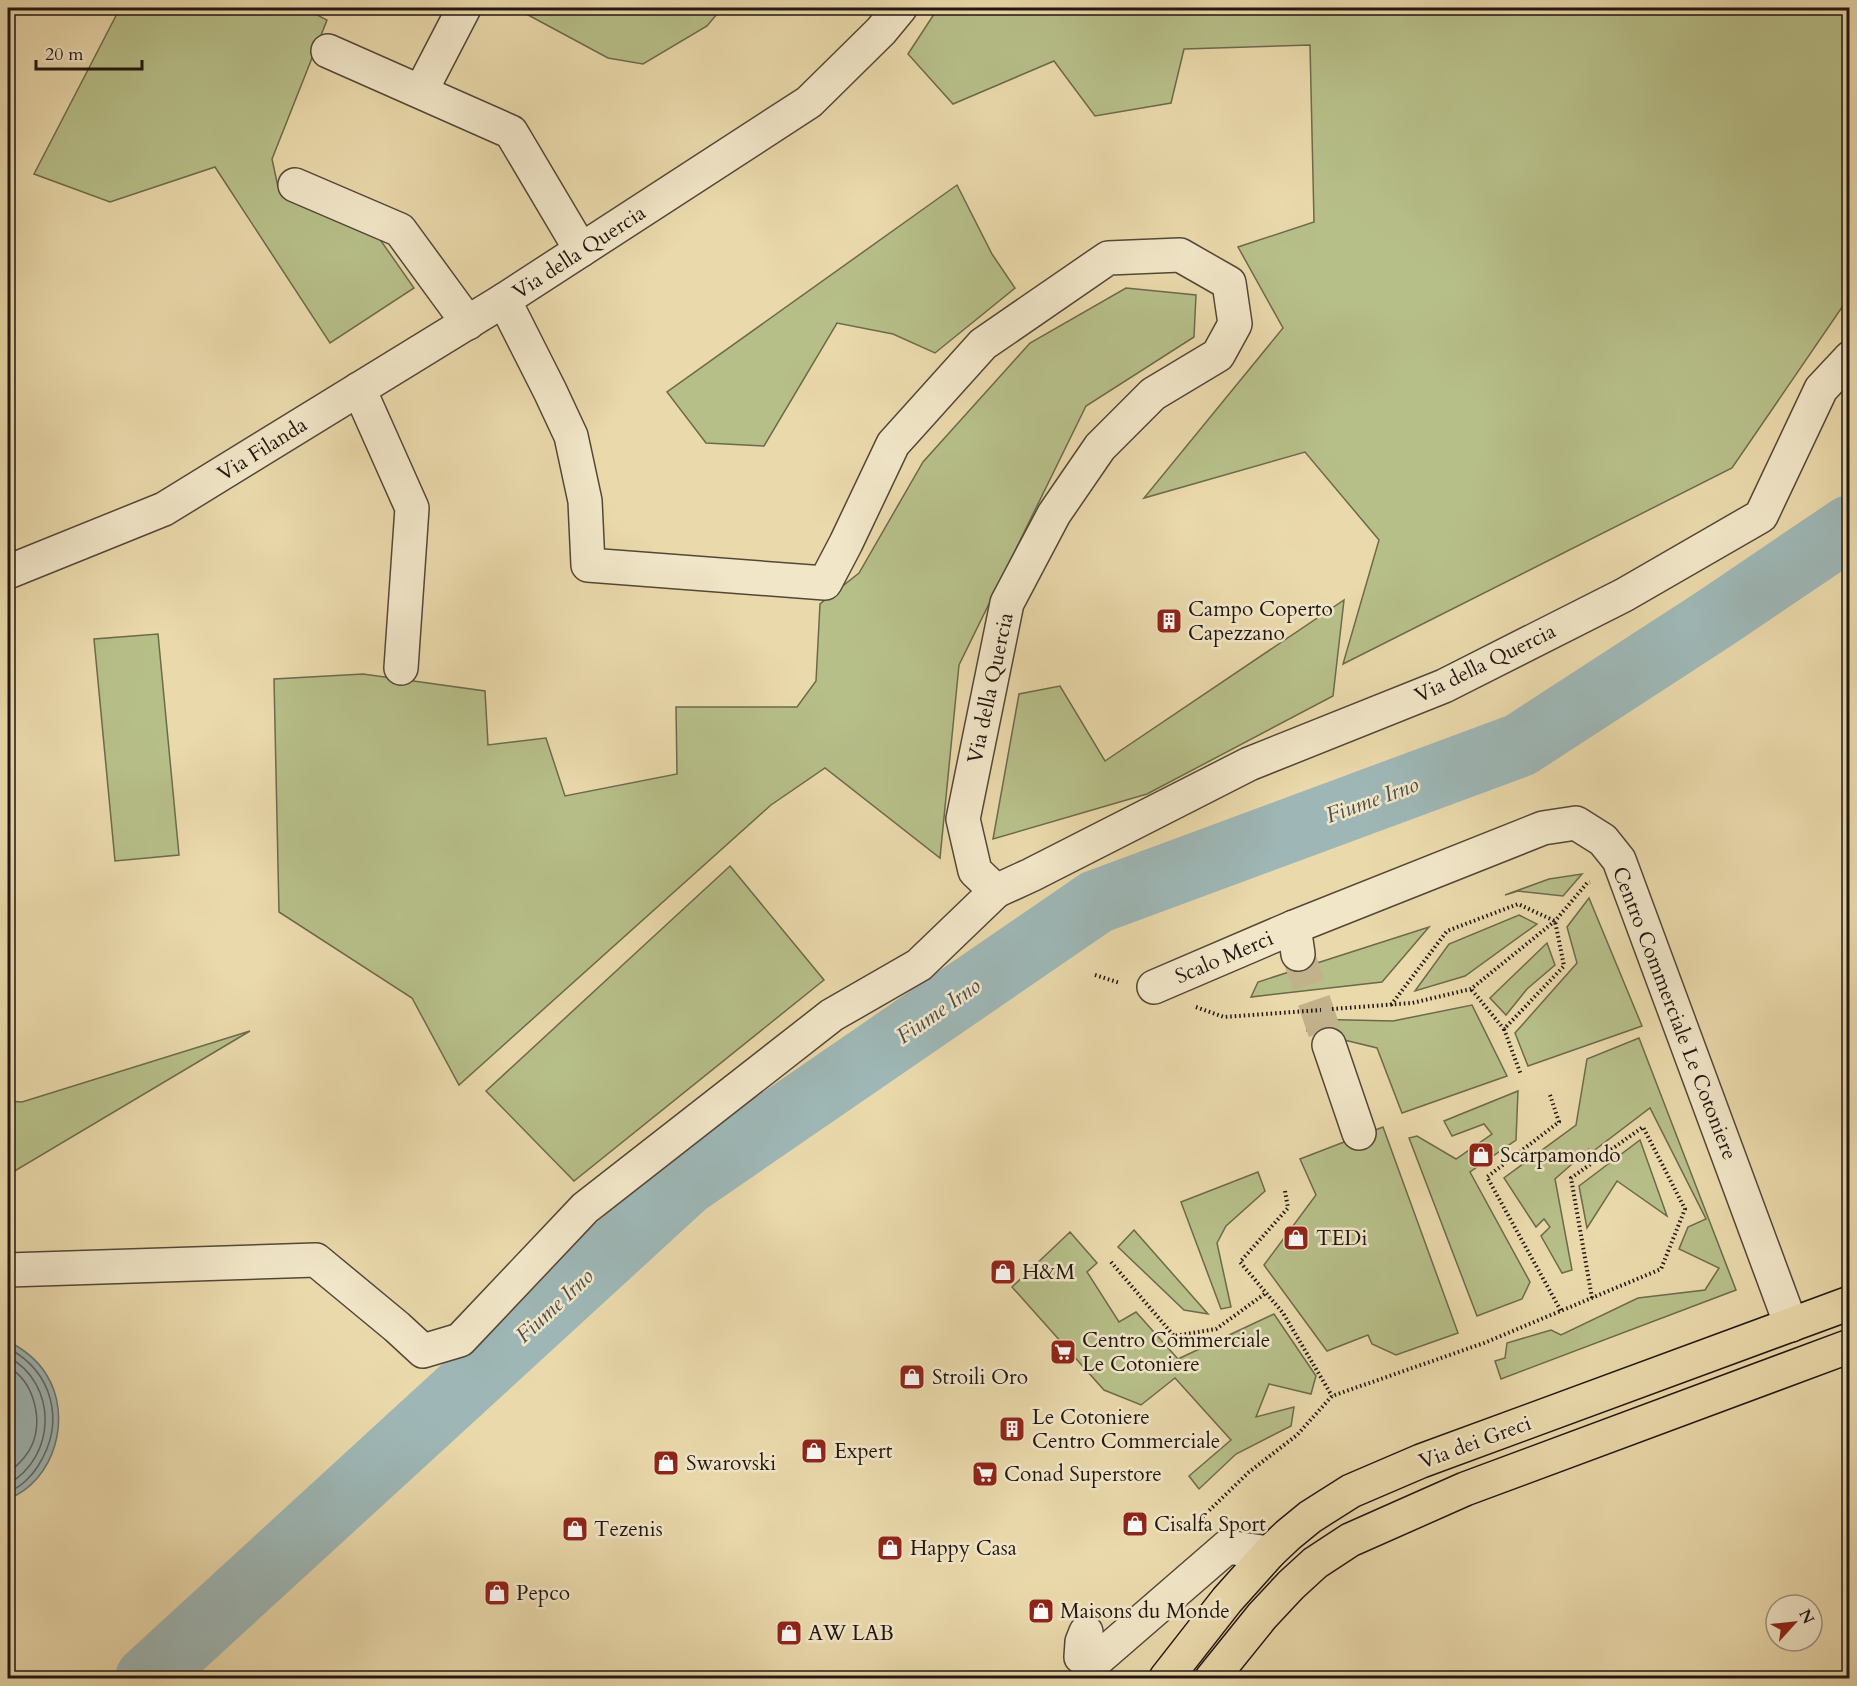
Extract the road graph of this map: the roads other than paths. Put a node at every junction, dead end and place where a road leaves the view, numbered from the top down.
1 (464, 8) edge
2 (900, 8) edge
3 (328, 51) dead end
4 (421, 91) junction
5 (295, 185) dead end
6 (581, 250) junction
7 (504, 300) junction
8 (468, 323) junction
9 (1850, 358) edge
10 (359, 389) junction
11 (8, 572) edge
12 (400, 668) dead end
13 (996, 891) junction
14 (1296, 940) joint
15 (1140, 986) road end
16 (1329, 1045) tunnel mouth
17 (1359, 1133) dead end
18 (8, 1270) edge
19 (1850, 1303) edge
20 (1791, 1325) junction
21 (1850, 1346) edge
22 (1269, 1553) junction
23 (1086, 1632) dead end
24 (1166, 1678) edge
25 (1212, 1678) edge

1 - 4 street
2 - 6 street, Via della Quercia
3 - 4 street
4 - 6 street
5 - 8 street
6 - 7 street, Via della Quercia
7 - 8 street, Via Filanda
7 - 13 street, Via della Quercia
8 - 10 street, Via Filanda
9 - 13 street, Via della Quercia
10 - 11 street, Via Filanda
10 - 12 street
13 - 18 street
14 - 15 street, Scalo Merci
14 - 20 street, Centro Commerciale Le Cotoniere
16 - 17 street
19 - 20 main road, Via dei Greci
20 - 22 main road, Via dei Greci
21 - 25 main road, Via dei Greci
22 - 23 street
22 - 24 main road, Via dei Greci

